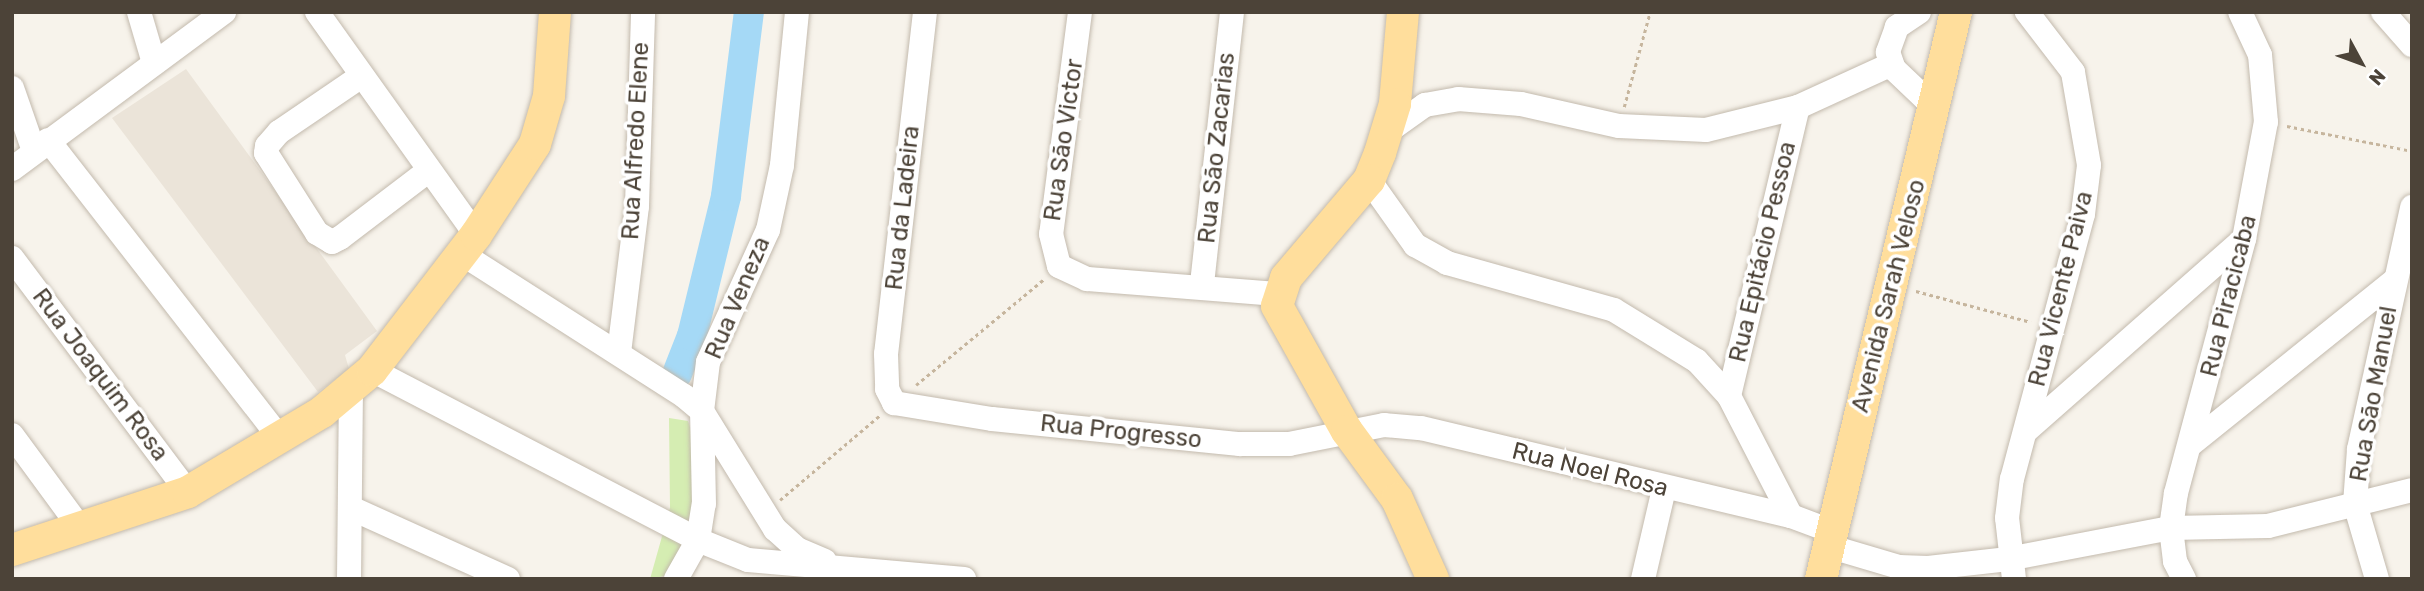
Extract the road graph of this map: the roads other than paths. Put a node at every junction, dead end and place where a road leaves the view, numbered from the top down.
1 (139, 12) edge
2 (224, 12) edge
3 (317, 12) edge
4 (555, 12) edge
5 (643, 12) edge
6 (797, 12) edge
7 (925, 12) edge
8 (1080, 12) edge
9 (1232, 12) edge
10 (1403, 12) edge
11 (1956, 12) edge
12 (2026, 12) edge
13 (2240, 12) edge
14 (2383, 12) edge
15 (1915, 13) edge
16 (2412, 45) edge
17 (154, 63) junction
18 (1892, 64) junction
19 (360, 77) junction
20 (12, 88) edge
21 (1933, 106) junction
22 (1798, 107) junction
23 (1387, 132) junction
24 (41, 145) junction
25 (12, 169) edge
26 (428, 171) junction
27 (1369, 180) junction
28 (2412, 207) edge
29 (2244, 239) junction
30 (468, 244) junction
31 (12, 258) edge
32 (2395, 280) junction
33 (1202, 284) junction
34 (1277, 294) junction
35 (2351, 315) junction
36 (2385, 328) junction
37 (619, 353) junction
38 (362, 380) junction
39 (1729, 396) junction
40 (894, 402) joint
41 (702, 411) junction
42 (1347, 430) junction
43 (2027, 430) junction
44 (12, 435) edge
45 (280, 438) junction
46 (2190, 445) junction
47 (704, 479) junction
48 (1664, 489) junction
49 (2412, 490) edge
50 (188, 492) junction
51 (753, 493) junction
52 (2355, 504) junction
53 (353, 509) junction
54 (1791, 516) junction
55 (2171, 528) junction
56 (81, 529) junction
57 (775, 529) junction
58 (1830, 539) junction
59 (698, 540) junction
60 (12, 550) edge
61 (748, 560) junction
62 (841, 566) junction
63 (2011, 569) edge
64 (957, 578) edge
65 (349, 579) edge
66 (508, 579) edge
67 (676, 579) edge
68 (1433, 579) edge
69 (1643, 579) edge
70 (1821, 579) edge
71 (2184, 579) edge
72 (2377, 579) edge

1 - 17 street
2 - 17 street
3 - 19 street
4 - 30 main road
5 - 37 street, Rua Alfredo Elene
6 - 41 street, Rua Veneza
7 - 40 street, Rua da Ladeira
8 - 33 street, Rua São Victor
9 - 33 street, Rua São Zacarias
10 - 23 main road
11 - 21 main road, Avenida Sarah Veloso
12 - 43 street, Rua Vicente Paiva
13 - 29 street, Rua Piracicaba
14 - 16 street
15 - 18 street
17 - 24 street
18 - 21 street
18 - 22 street
19 - 26 street
19 - 26 street
20 - 24 street
21 - 58 main road, Avenida Sarah Veloso
22 - 23 street
22 - 39 street, Rua Epitácio Pessoa
23 - 27 main road
24 - 25 street
24 - 45 street
26 - 30 street
27 - 34 main road
27 - 39 street
28 - 32 street, Rua São Manuel
29 - 43 street
29 - 46 street, Rua Piracicaba
30 - 37 street
30 - 38 main road
31 - 50 street, Rua Joaquim Rosa
32 - 35 street
32 - 36 street, Rua São Manuel
33 - 34 street
34 - 42 main road
35 - 36 street
35 - 46 street
36 - 52 street, Rua São Manuel
37 - 41 street
38 - 45 main road
38 - 53 street
38 - 59 street
39 - 54 street
40 - 42 street, Rua Progresso
41 - 47 street, Rua Veneza
41 - 51 street
42 - 48 street, Rua Noel Rosa
42 - 68 main road
43 - 63 street, Rua Vicente Paiva
44 - 56 street
45 - 50 main road
46 - 55 street, Rua Piracicaba
47 - 51 street
47 - 59 street, Rua Veneza
48 - 54 street, Rua Noel Rosa
48 - 69 street
49 - 52 street, Rua Noel Rosa
50 - 56 main road
51 - 57 street
52 - 55 street, Rua Noel Rosa
52 - 72 street, Rua São Manuel
53 - 65 street
53 - 66 street
54 - 58 street, Rua Noel Rosa
55 - 63 street, Rua Noel Rosa
55 - 71 street, Rua Piracicaba
56 - 60 main road
57 - 61 street
57 - 62 street
58 - 63 street, Rua Noel Rosa
58 - 70 main road, Avenida Sarah Veloso
59 - 61 street
59 - 67 street, Rua Veneza
61 - 62 street
62 - 64 street

